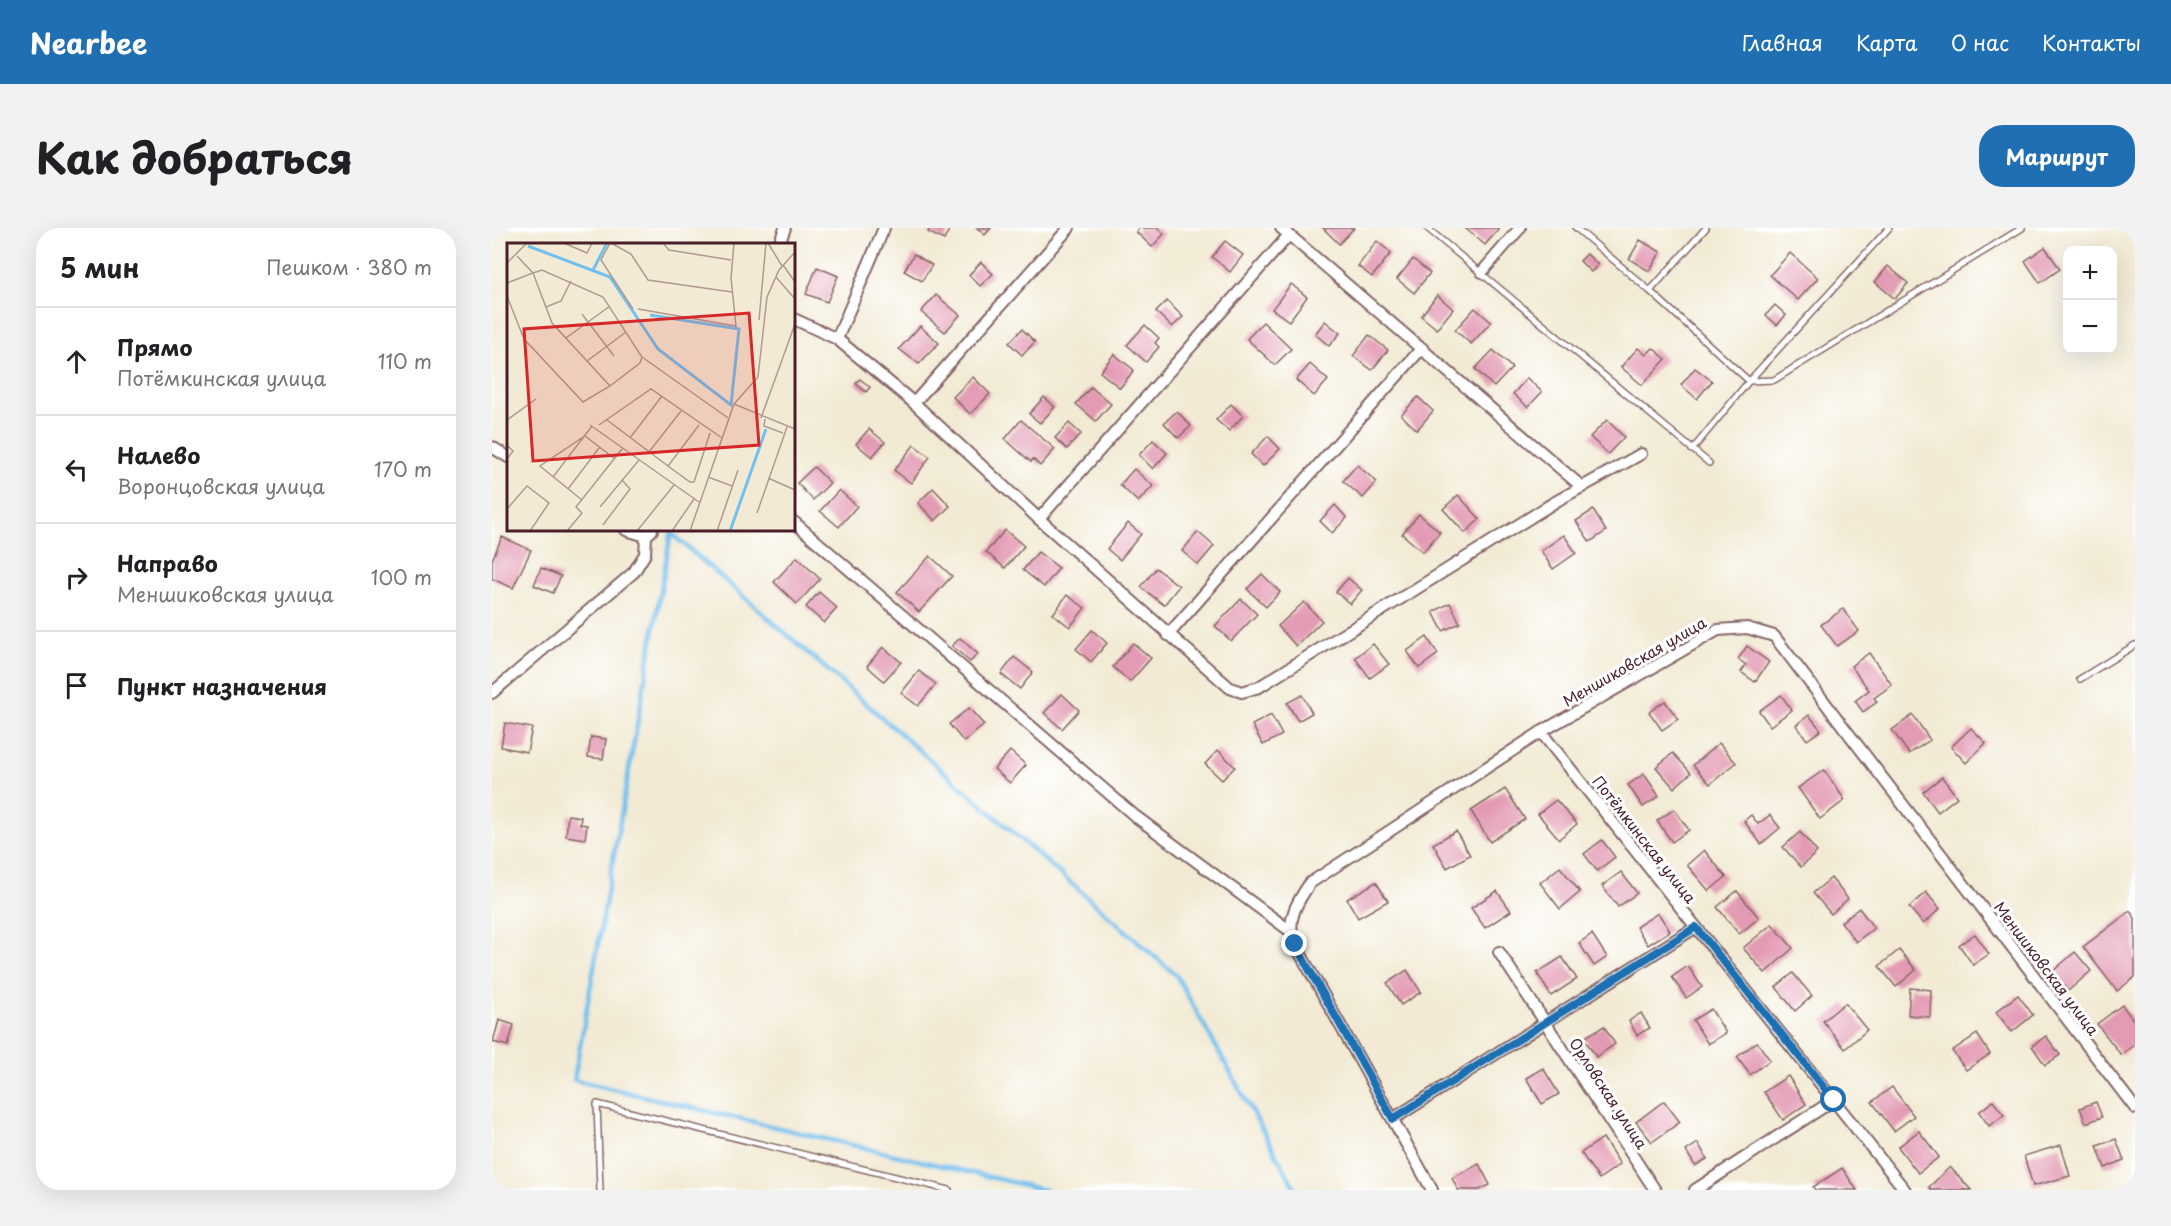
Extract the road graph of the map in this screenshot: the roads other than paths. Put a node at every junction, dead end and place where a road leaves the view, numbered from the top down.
1 (786, 228) edge
2 (884, 228) edge
3 (1069, 228) edge
4 (1426, 228) edge
5 (1520, 228) edge
6 (1575, 228) edge
7 (1706, 228) edge
8 (1889, 228) edge
9 (2022, 228) edge
10 (1285, 231) edge
11 (778, 243) edge
12 (1482, 272) junction
13 (1650, 291) junction
14 (795, 319) edge
15 (837, 339) junction
16 (1422, 348) junction
17 (1749, 381) junction
18 (914, 403) junction
19 (492, 447) edge
20 (1692, 450) junction
21 (1641, 454) dead end
22 (507, 456) edge
23 (1708, 463) dead end
24 (1581, 487) junction
25 (1039, 519) junction
26 (795, 523) edge
27 (634, 531) edge
28 (649, 533) edge
29 (1168, 635) junction
30 (2135, 645) edge
31 (2080, 678) dead end
32 (492, 693) edge
33 (1541, 732) junction
34 (1696, 927) junction
35 (1289, 930) junction
36 (1499, 951) dead end
37 (1545, 1023) junction
38 (1834, 1100) junction
39 (2135, 1108) edge
40 (1393, 1119) junction
41 (600, 1190) edge
42 (949, 1190) edge
43 (1432, 1190) edge
44 (1655, 1190) edge
45 (1695, 1190) edge
46 (1905, 1190) edge

1 - 11 street
2 - 15 street
3 - 18 street
4 - 12 lane
5 - 12 street
6 - 13 lane
7 - 13 lane
8 - 17 lane
9 - 17 lane
10 - 16 street
10 - 25 street
12 - 20 lane
13 - 17 lane
14 - 15 street
15 - 18 street
16 - 24 street
16 - 29 street
17 - 20 lane
18 - 25 street
19 - 22 street
20 - 23 lane
21 - 24 street
24 - 29 street
25 - 29 street
26 - 35 street
27 - 28 street
28 - 32 street
30 - 31 lane
33 - 34 street, Потёмкинская улица
33 - 35 street, Меншиковская улица
33 - 39 street, Меншиковская улица
34 - 37 street
34 - 38 street, Потёмкинская улица
35 - 40 street
36 - 37 street, Орловская улица
37 - 40 street
37 - 44 street, Орловская улица
38 - 45 street
38 - 46 street, Потёмкинская улица
40 - 43 street
41 - 42 lane

